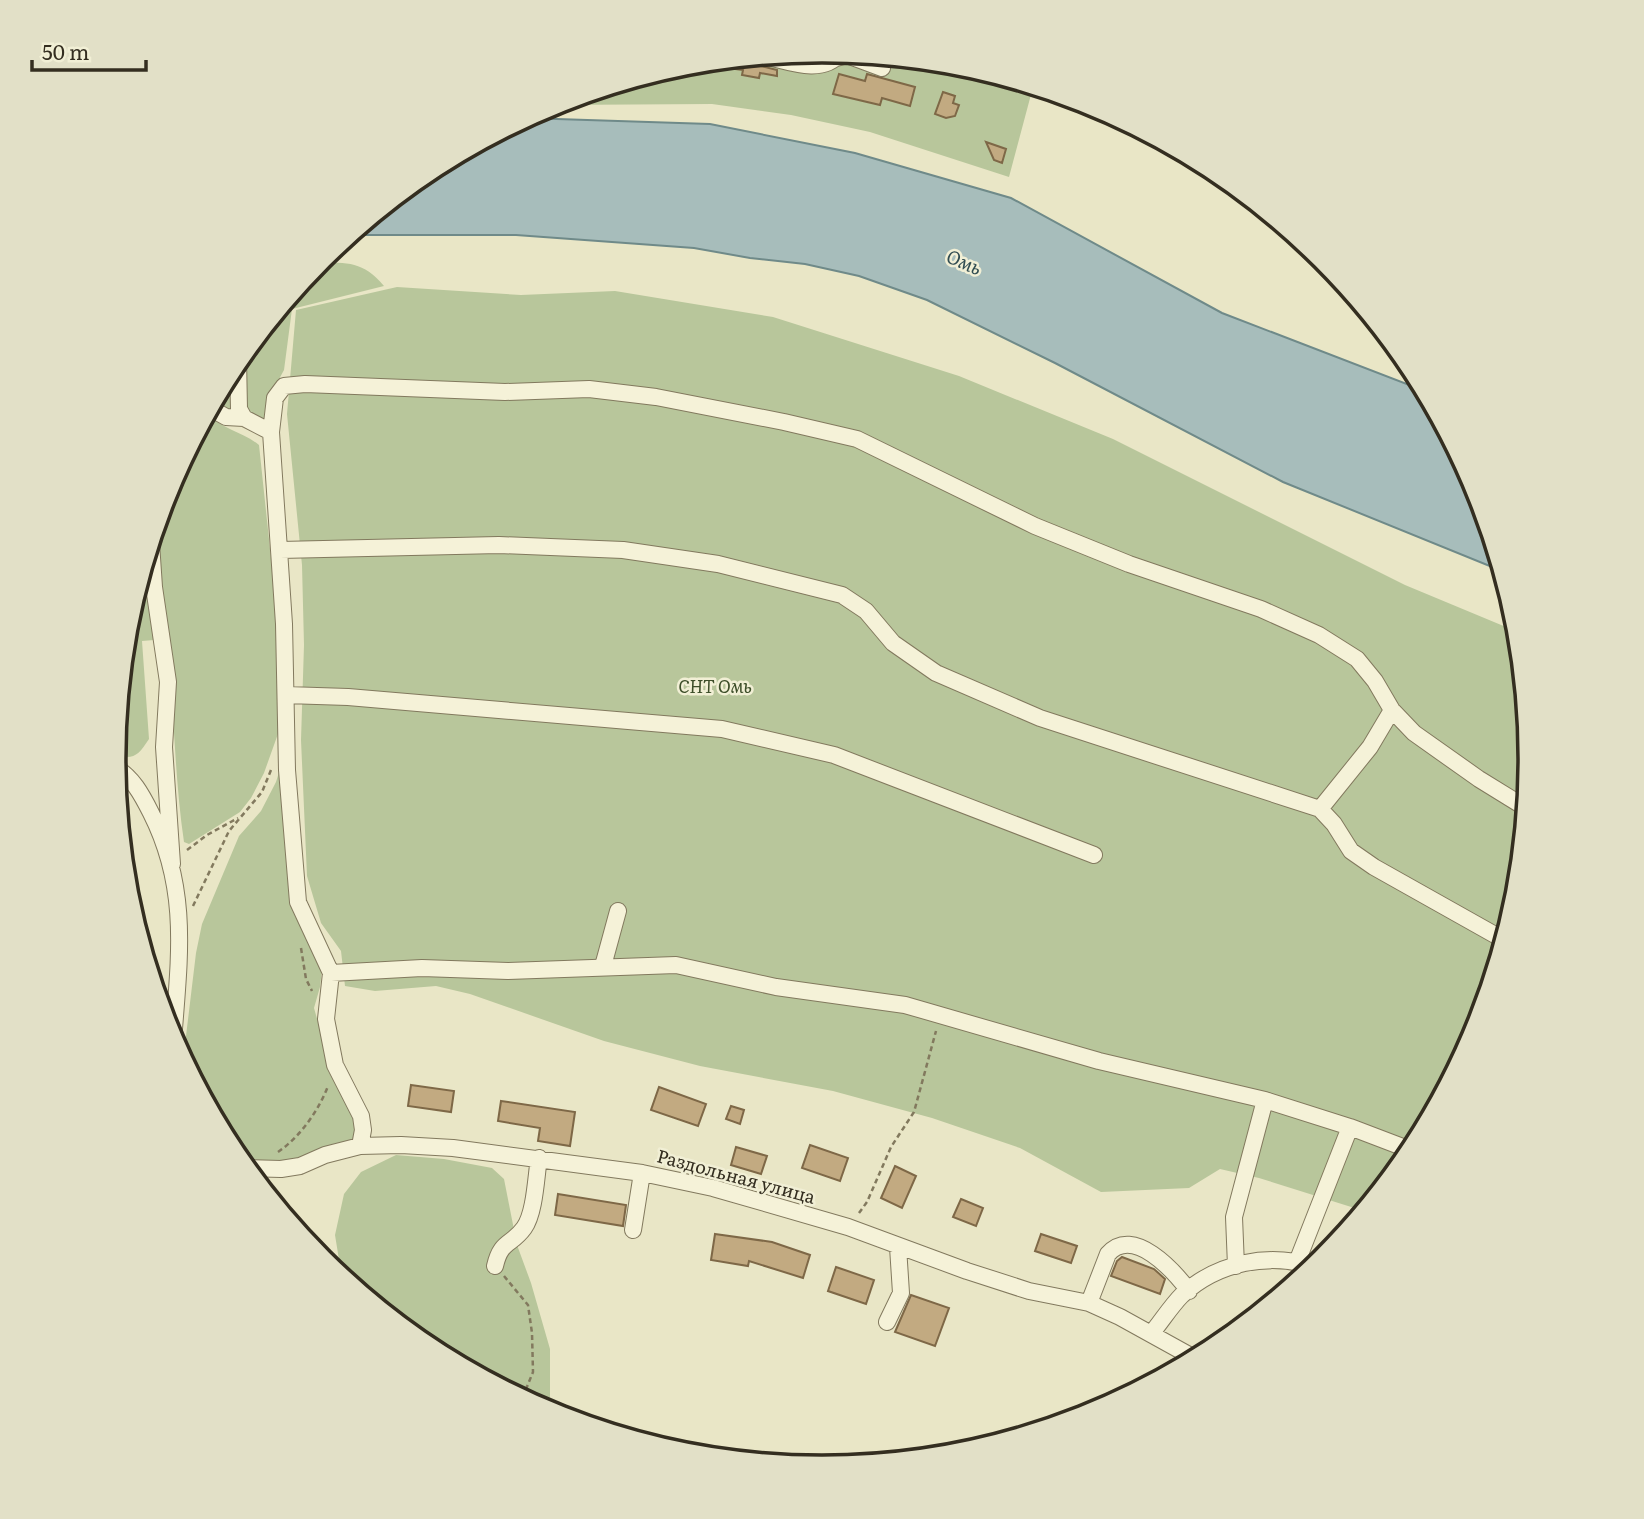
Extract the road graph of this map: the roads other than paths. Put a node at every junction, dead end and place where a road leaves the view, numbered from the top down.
1 (825, 63) edge
2 (799, 64) edge
3 (873, 65) edge
4 (882, 68) dead end
5 (239, 379) edge
6 (218, 413) edge
7 (244, 418) junction
8 (271, 432) junction
9 (280, 550) junction
10 (152, 568) edge
11 (286, 695) junction
12 (1392, 710) junction
13 (126, 778) edge
14 (1517, 802) edge
15 (1320, 809) junction
16 (1094, 855) dead end
17 (172, 864) junction
18 (618, 911) dead end
19 (1496, 936) edge
20 (603, 966) junction
21 (331, 973) junction
22 (175, 1015) edge
23 (1265, 1100) junction
24 (1350, 1127) junction
25 (360, 1146) junction
26 (1401, 1146) edge
27 (539, 1158) junction
28 (258, 1168) edge
29 (642, 1173) junction
30 (633, 1230) dead end
31 (898, 1247) junction
32 (1297, 1262) junction
33 (1302, 1263) edge
34 (495, 1266) road end
35 (1236, 1266) junction
36 (1189, 1290) junction
37 (1089, 1303) junction
38 (887, 1322) dead end
39 (1151, 1334) junction
40 (1186, 1353) edge

1 - 2 street
3 - 4 street
5 - 7 street
6 - 7 street
7 - 8 street
8 - 9 street
8 - 12 street
9 - 11 street
9 - 15 street
10 - 17 street
11 - 16 street
11 - 21 street
12 - 14 street
12 - 15 street
13 - 17 street
15 - 19 street
17 - 22 street
18 - 20 street
20 - 21 street
20 - 23 street
21 - 25 street
23 - 24 street
23 - 35 street
24 - 26 street
24 - 32 street
25 - 27 street, Раздольная улица
25 - 28 street, Раздольная улица
27 - 29 street, Раздольная улица
27 - 34 street
29 - 30 street
29 - 31 street, Раздольная улица
31 - 37 street, Раздольная улица
31 - 38 street
32 - 33 street
32 - 35 street
35 - 36 street
36 - 37 street
36 - 39 street
37 - 39 street, Раздольная улица
39 - 40 street, Раздольная улица

